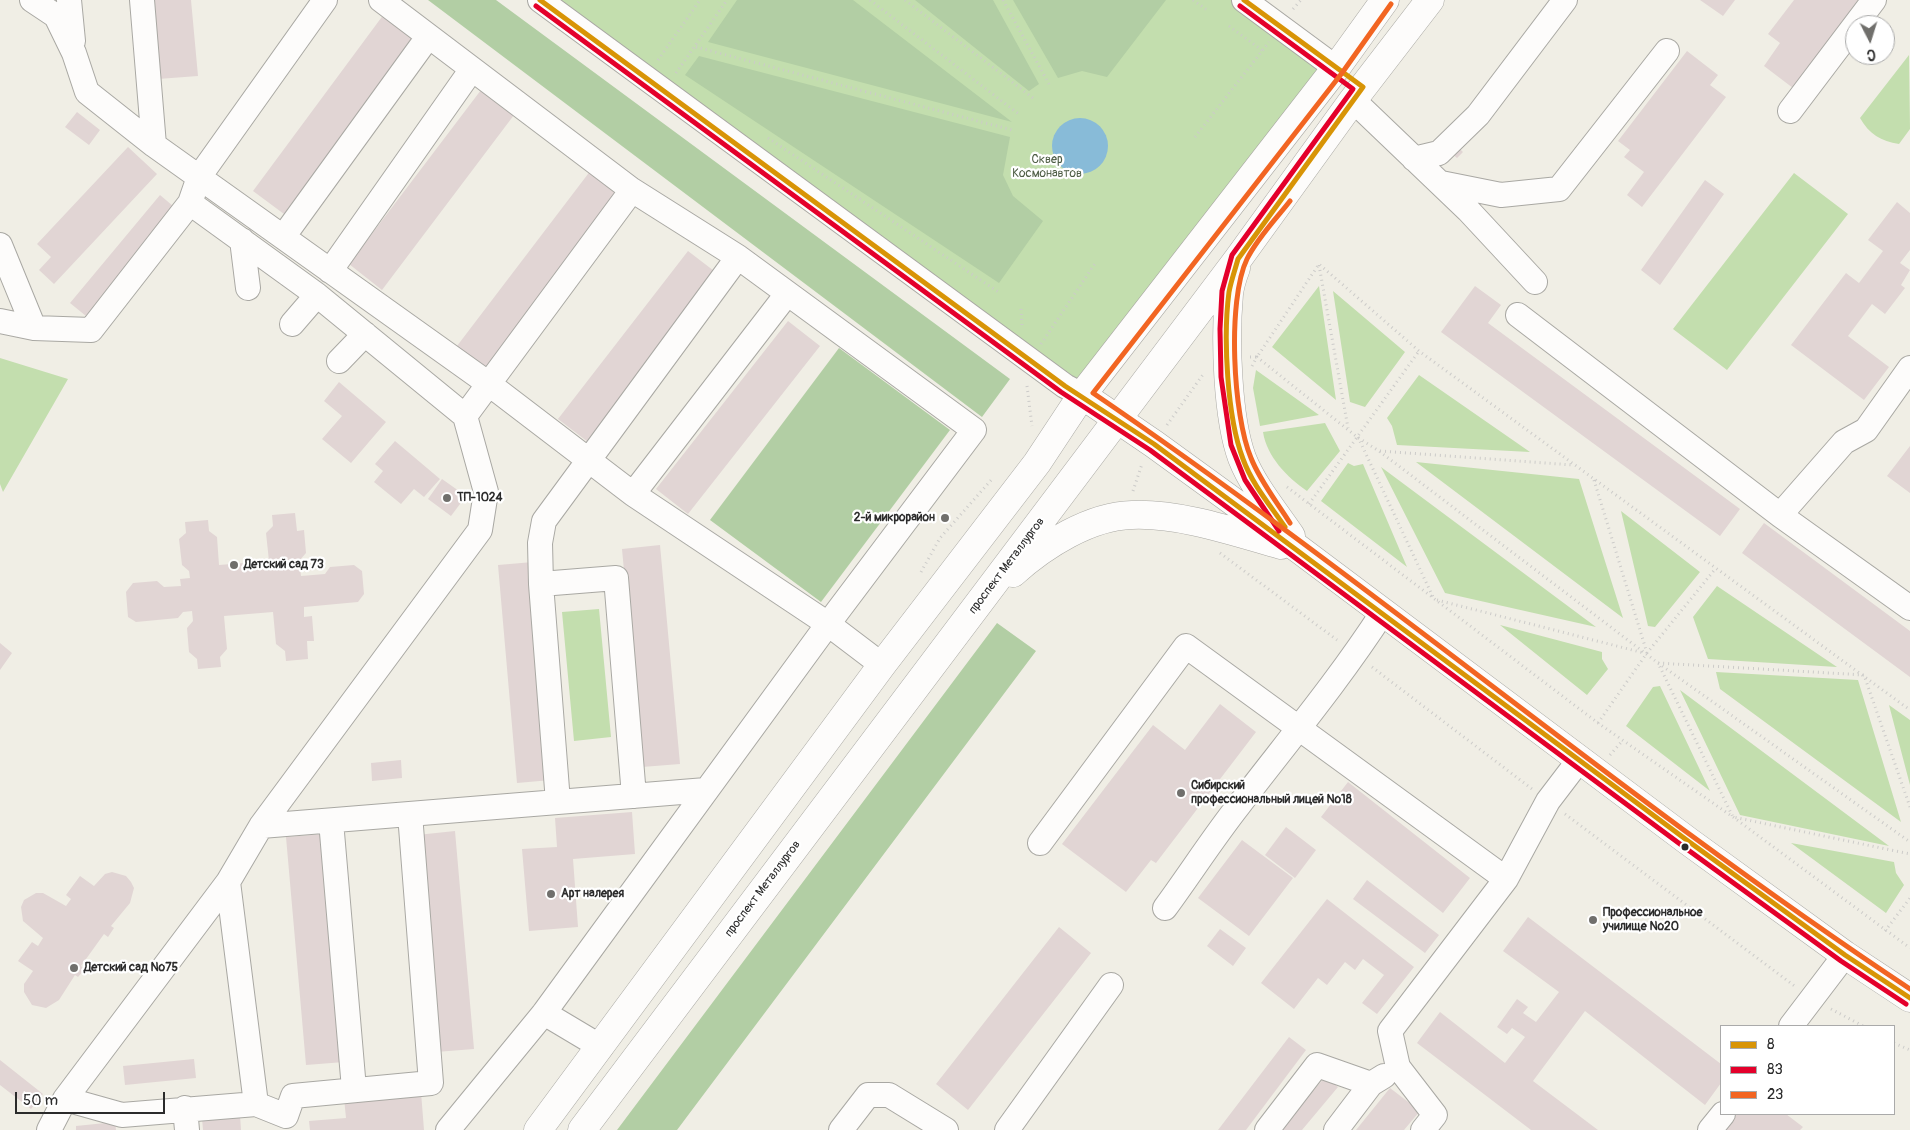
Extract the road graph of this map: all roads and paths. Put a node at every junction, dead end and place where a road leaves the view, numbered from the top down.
1 (32, 0) edge
2 (70, 0) edge
3 (142, 0) edge
4 (325, 0) edge
5 (381, 0) edge
6 (540, 0) edge
7 (700, 0) edge
8 (727, 0) edge
9 (870, 0) edge
10 (904, 0) edge
11 (1003, 0) edge
12 (1193, 0) edge
13 (1244, 0) edge
14 (1301, 0) edge
15 (1385, 0) edge
16 (1430, 0) edge
17 (1565, 0) edge
18 (1874, 0) edge
19 (1207, 10) dead end
20 (1229, 26) dead end
21 (1280, 26) junction
22 (428, 37) junction
23 (696, 47) junction
24 (1667, 50) dead end
25 (1262, 51) junction
26 (74, 53) junction
27 (649, 57) dead end
28 (657, 62) junction
29 (662, 67) dead end
30 (1336, 68) junction
31 (472, 69) junction
32 (668, 71) dead end
33 (1049, 84) dead end
34 (1358, 94) junction
35 (1033, 98) dead end
36 (1790, 111) dead end
37 (1020, 114) dead end
38 (1012, 130) dead end
39 (764, 136) dead end
40 (1194, 137) dead end
41 (154, 144) junction
42 (1414, 158) junction
43 (199, 177) junction
44 (1441, 183) junction
45 (632, 190) junction
46 (190, 203) junction
47 (283, 237) junction
48 (242, 240) junction
49 (0, 245) edge
50 (738, 257) junction
51 (1238, 259) junction
52 (1096, 262) dead end
53 (1319, 264) junction
54 (330, 272) junction
55 (1535, 282) dead end
56 (248, 288) dead end
57 (1000, 293) dead end
58 (787, 294) junction
59 (317, 295) junction
60 (1518, 315) dead end
61 (0, 321) edge
62 (292, 324) dead end
63 (34, 328) junction
64 (365, 334) junction
65 (1419, 351) junction
66 (1257, 357) junction
67 (1030, 360) junction
68 (339, 361) dead end
69 (1910, 368) edge
70 (1205, 372) dead end
71 (1249, 372) dead end
72 (490, 384) junction
73 (1082, 395) junction
74 (465, 416) junction
75 (1117, 418) junction
76 (1167, 425) dead end
77 (1348, 429) junction
78 (1357, 437) junction
79 (1379, 451) junction
80 (587, 460) junction
81 (1575, 465) junction
82 (1000, 471) dead end
83 (1594, 479) junction
84 (1282, 483) dead end
85 (633, 494) junction
86 (1309, 504) junction
87 (1780, 515) junction
88 (1214, 549) dead end
89 (1300, 550) junction
90 (1716, 568) junction
91 (917, 580) dead end
92 (541, 584) junction
93 (1434, 599) junction
94 (978, 604) junction
95 (1910, 608) edge
96 (1383, 612) junction
97 (828, 624) junction
98 (1647, 653) junction
99 (1356, 654) junction
100 (1658, 663) junction
101 (882, 665) junction
102 (1864, 676) junction
103 (1910, 710) edge
104 (1598, 723) junction
105 (1300, 729) junction
106 (1580, 759) junction
107 (706, 790) junction
108 (634, 796) junction
109 (1548, 801) junction
110 (558, 802) junction
111 (1910, 808) edge
112 (410, 814) junction
113 (1733, 817) junction
114 (331, 821) junction
115 (261, 826) junction
116 (1910, 842) edge
117 (1040, 843) dead end
118 (1910, 854) edge
119 (1506, 880) junction
120 (228, 882) junction
121 (1910, 898) edge
122 (1165, 908) dead end
123 (1885, 931) junction
124 (1910, 948) edge
125 (1845, 955) junction
126 (1111, 985) dead end
127 (1910, 998) edge
128 (1812, 999) junction
129 (544, 1013) junction
130 (1792, 1025) edge
131 (1861, 1025) edge
132 (1895, 1043) edge
133 (601, 1047) junction
134 (1910, 1050) edge
135 (1398, 1067) junction
136 (1371, 1084) junction
137 (354, 1089) junction
138 (65, 1099) junction
139 (256, 1104) junction
140 (1722, 1115) edge
141 (186, 1119) edge
142 (122, 1122) edge
143 (286, 1123) edge
144 (49, 1130) edge
145 (448, 1130) edge
146 (538, 1130) edge
147 (582, 1130) edge
148 (840, 1130) edge
149 (946, 1130) edge
150 (1007, 1130) edge
151 (1267, 1130) edge
152 (1336, 1130) edge
153 (1423, 1130) edge
154 (1710, 1130) edge

1 - 26 street
2 - 26 street
3 - 41 street
4 - 43 street
5 - 22 street
6 - 67 street
7 - 28 path
8 - 23 path
9 - 37 path
10 - 35 path
11 - 33 path
12 - 19 path
13 - 21 street
14 - 21 path
15 - 30 main road
16 - 34 main road, проспект Металлургов
17 - 42 street
18 - 36 street
20 - 25 path
21 - 25 path
21 - 30 street
22 - 31 street
22 - 47 street
23 - 32 path
23 - 38 path
24 - 44 street
25 - 40 path
26 - 41 street
27 - 28 path
28 - 29 path
30 - 34 main road
30 - 73 main road
31 - 45 street
31 - 54 street
34 - 42 street
34 - 51 main road, проспект Металлургов
39 - 57 path
41 - 43 street
42 - 44 street
43 - 46 street
43 - 47 street
44 - 55 street
45 - 50 street
45 - 72 street
46 - 48 street
46 - 63 street
47 - 54 street
48 - 56 street
48 - 59 street
49 - 63 street
50 - 58 street
50 - 80 street
51 - 75 main road, проспект Металлургов
51 - 89 main road
52 - 67 path
53 - 65 path
53 - 66 path
53 - 77 path
54 - 72 street
58 - 85 street
58 - 97 street
59 - 62 street
59 - 64 street
60 - 87 street
61 - 63 street
64 - 68 street
64 - 74 street
65 - 78 path
65 - 81 path
66 - 71 path
66 - 77 path
67 - 73 street
69 - 87 street
70 - 76 path
72 - 74 street
72 - 80 street
73 - 75 main road
73 - 101 main road
74 - 115 street
75 - 89 main road
75 - 94 main road, проспект Металлургов
77 - 78 path
78 - 79 path
78 - 86 path
78 - 93 path
79 - 81 path
79 - 98 path
80 - 85 street
80 - 92 street
81 - 83 path
82 - 91 path
83 - 90 path
83 - 98 path
84 - 86 path
85 - 97 street
86 - 93 path
87 - 95 street
88 - 99 path
89 - 94 main road
89 - 96 main road
90 - 98 path
90 - 102 path
92 - 108 street
92 - 110 street
93 - 98 path
93 - 104 path
94 - 147 main road, проспект Металлургов
96 - 99 street
96 - 106 main road
97 - 101 street
97 - 107 street
98 - 100 path
98 - 104 path
99 - 105 street
99 - 109 path
100 - 102 path
100 - 113 path
100 - 116 path
101 - 133 main road
102 - 103 path
102 - 111 path
104 - 113 path
105 - 117 street
105 - 119 street
105 - 122 street
106 - 109 street
106 - 125 main road
107 - 108 street
107 - 129 street
108 - 110 street
109 - 119 street
109 - 128 path
110 - 112 street
112 - 114 street
112 - 137 street
113 - 118 path
113 - 123 path
114 - 115 street
114 - 137 street
115 - 120 street
119 - 135 street
120 - 138 street
120 - 139 street
121 - 123 path
123 - 124 path
125 - 127 main road
125 - 128 street
126 - 150 street
128 - 130 street
128 - 131 path
129 - 133 street
129 - 145 street
132 - 134 path
133 - 146 main road
135 - 136 street
135 - 153 street
136 - 151 street
136 - 152 street
137 - 143 street
138 - 142 street
138 - 144 street
139 - 141 street
139 - 143 street
140 - 154 street
141 - 142 street
148 - 149 street

